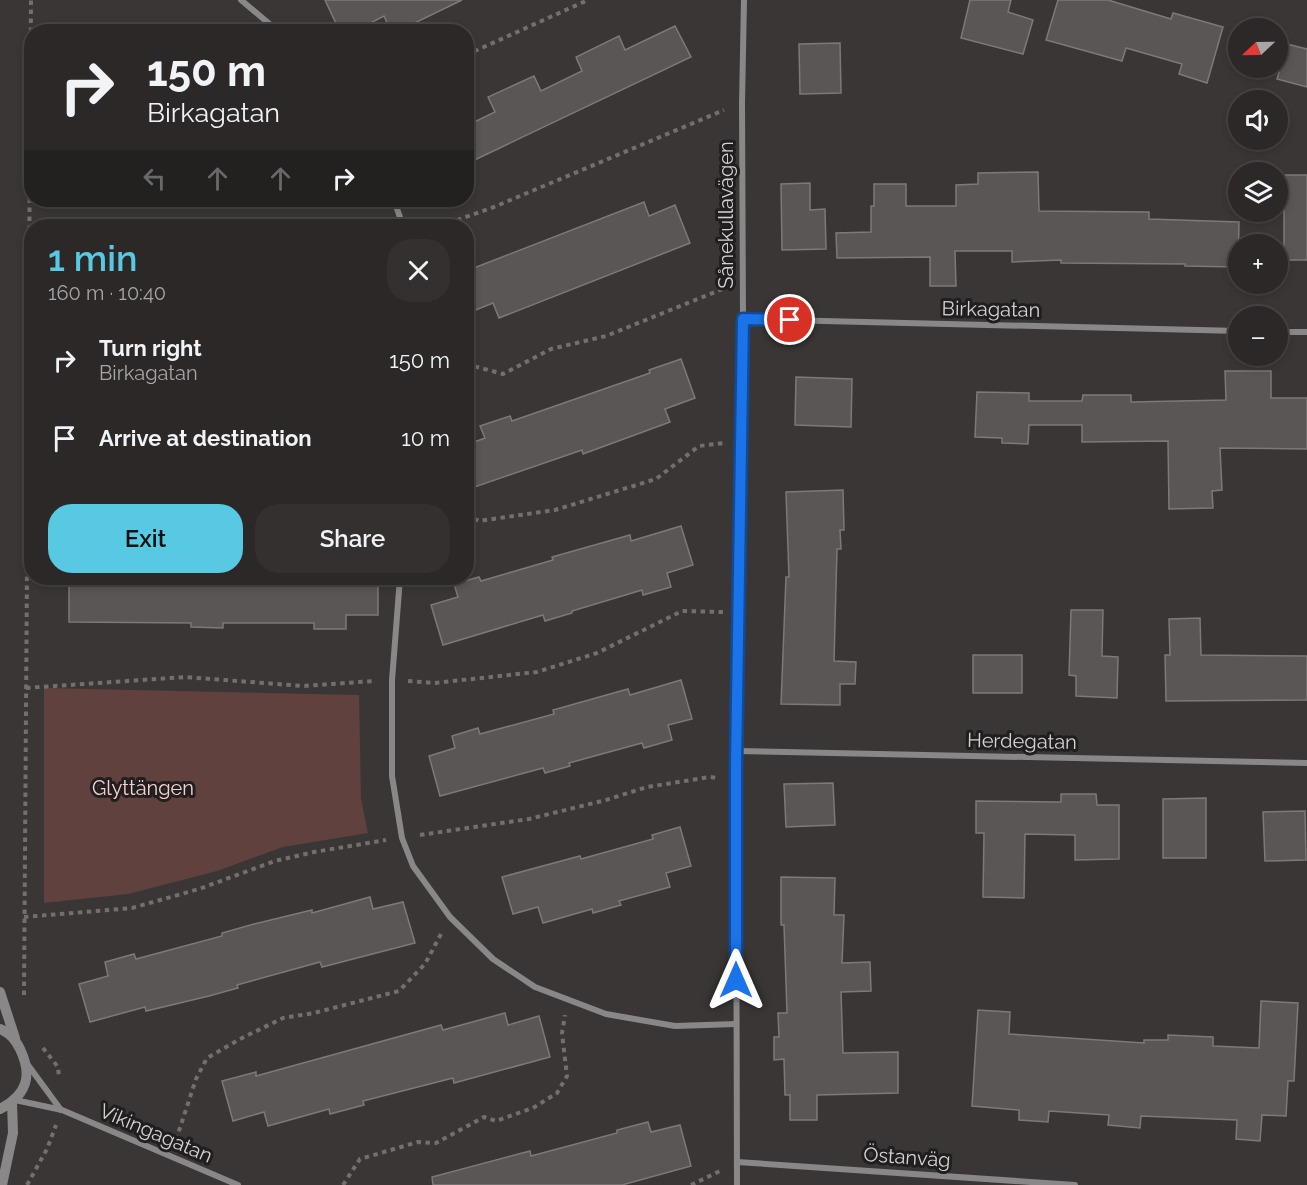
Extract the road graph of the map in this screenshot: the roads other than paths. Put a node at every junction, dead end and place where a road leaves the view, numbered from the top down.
1 (242, 0) edge
2 (744, 0) edge
3 (270, 24) edge
4 (743, 319) junction
5 (1228, 331) edge
6 (1288, 332) edge
7 (1307, 332) edge
8 (399, 585) edge
9 (736, 751) junction
10 (1307, 763) edge
11 (0, 992) edge
12 (736, 1024) junction
13 (0, 1029) edge
14 (15, 1038) junction
15 (27, 1065) junction
16 (14, 1101) junction
17 (0, 1109) edge
18 (62, 1110) junction
19 (737, 1162) junction
20 (2, 1185) edge
21 (238, 1185) edge
22 (737, 1185) edge
23 (1075, 1185) edge

1 - 3 street
2 - 4 street, Sånekullavägen
4 - 5 street, Birkagatan
4 - 9 street, Sånekullavägen
6 - 7 street
8 - 12 street
9 - 10 street, Herdegatan
9 - 12 street, Sånekullavägen
11 - 14 street
12 - 19 street, Sånekullavägen
13 - 14 street
14 - 15 street
15 - 16 street
15 - 18 street, Vikingagatan
16 - 17 street
16 - 18 street, Vikingagatan
16 - 20 street
18 - 21 street, Vikingagatan
19 - 22 street, Sånekullavägen
19 - 23 street, Östanväg

